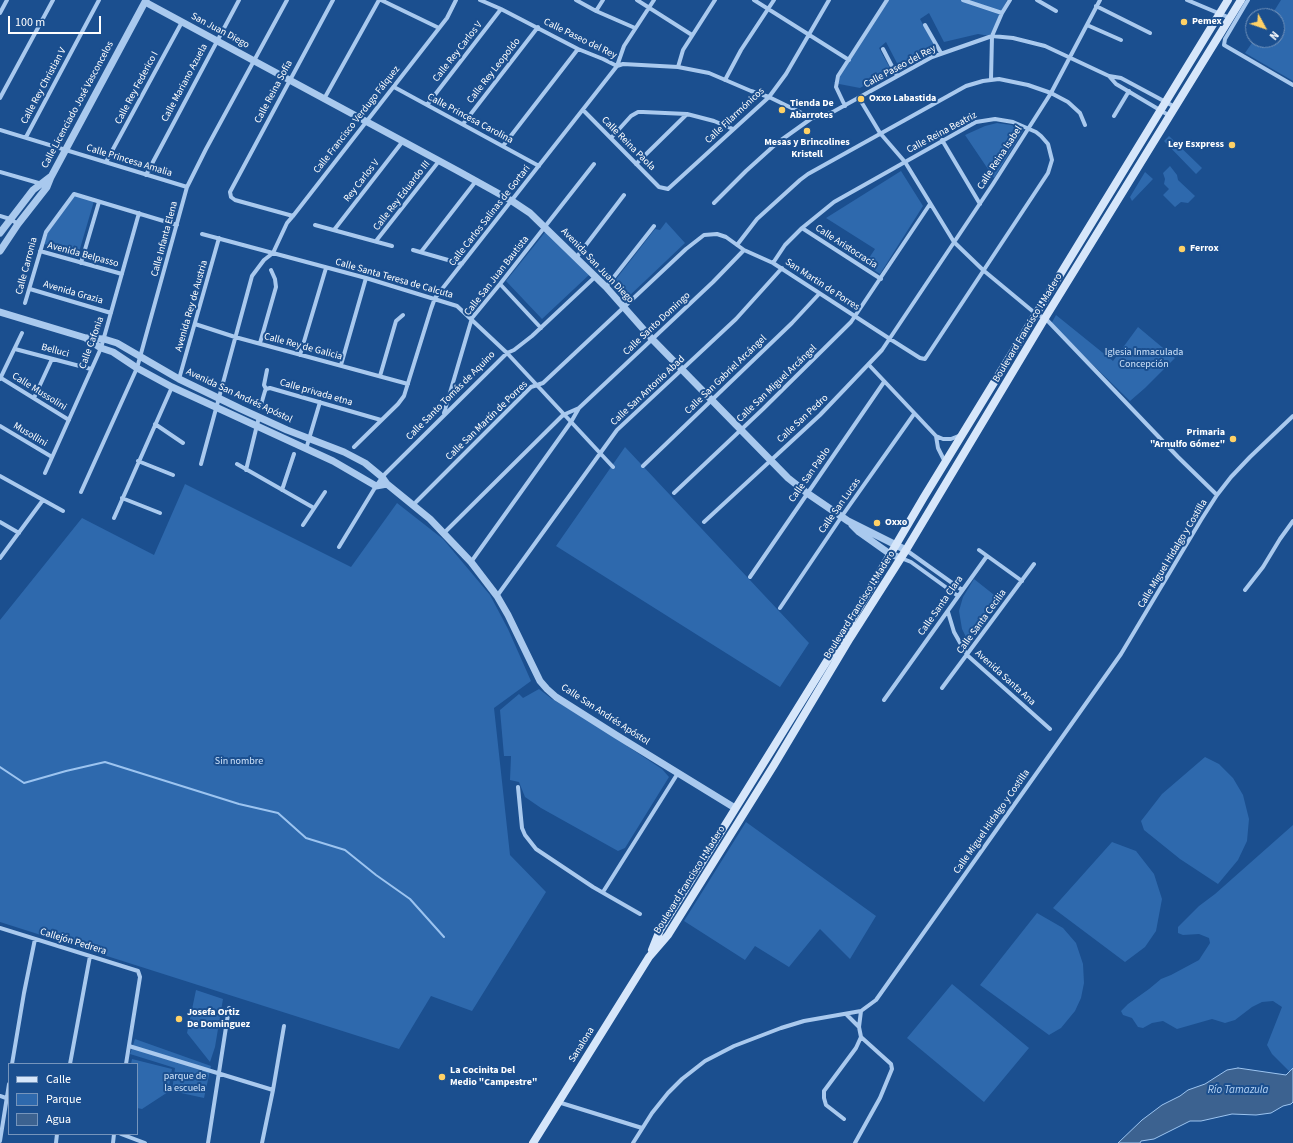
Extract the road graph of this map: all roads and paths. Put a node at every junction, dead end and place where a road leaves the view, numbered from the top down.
1 (7, 0) edge
2 (53, 0) edge
3 (99, 0) edge
4 (232, 0) edge
5 (287, 0) edge
6 (333, 0) edge
7 (380, 0) edge
8 (456, 0) edge
9 (480, 0) edge
10 (576, 0) edge
11 (603, 0) edge
12 (637, 0) edge
13 (654, 0) edge
14 (715, 0) edge
15 (754, 0) edge
16 (774, 0) edge
17 (829, 0) edge
18 (887, 0) edge
19 (963, 0) edge
20 (1010, 0) edge
21 (1037, 0) edge
22 (1100, 0) edge
23 (1187, 0) edge
24 (1228, 0) edge
25 (1241, 0) edge
26 (1248, 0) edge
27 (144, 1) edge
28 (239, 2) edge
29 (1096, 6) junction
30 (649, 8) junction
31 (501, 9) junction
32 (768, 10) junction
33 (596, 11) junction
34 (1056, 11) dead end
35 (0, 13) edge
36 (1002, 13) junction
37 (1220, 13) junction
38 (1230, 18) junction
39 (182, 22) junction
40 (1087, 24) junction
41 (925, 26) dead end
42 (439, 28) junction
43 (538, 28) junction
44 (635, 28) junction
45 (1150, 33) dead end
46 (809, 34) junction
47 (692, 35) junction
48 (992, 36) junction
49 (1121, 40) dead end
50 (217, 41) junction
51 (578, 49) junction
52 (883, 49) dead end
53 (941, 53) junction
54 (1070, 57) junction
55 (849, 60) junction
56 (254, 61) junction
57 (617, 66) junction
58 (678, 67) junction
59 (897, 76) junction
60 (1109, 76) junction
61 (991, 79) junction
62 (289, 80) junction
63 (726, 80) junction
64 (1293, 85) edge
65 (394, 87) junction
66 (1129, 91) junction
67 (1051, 93) junction
68 (769, 97) junction
69 (0, 98) edge
70 (859, 98) junction
71 (324, 99) junction
72 (1166, 103) junction
73 (427, 105) junction
74 (845, 106) junction
75 (1175, 107) junction
76 (583, 110) junction
77 (1161, 110) junction
78 (687, 114) junction
79 (1114, 116) dead end
80 (1170, 116) junction
81 (812, 118) junction
82 (366, 121) junction
83 (463, 124) junction
84 (1085, 125) dead end
85 (1029, 128) junction
86 (733, 129) junction
87 (0, 130) edge
88 (880, 134) junction
89 (26, 137) junction
90 (610, 138) junction
91 (942, 140) junction
92 (403, 142) junction
93 (503, 146) junction
94 (66, 150) junction
95 (439, 161) junction
96 (106, 162) junction
97 (905, 162) junction
98 (594, 164) dead end
99 (636, 164) junction
100 (539, 166) junction
101 (0, 172) edge
102 (146, 175) junction
103 (476, 181) junction
104 (44, 185) junction
105 (187, 187) junction
106 (664, 189) joint
107 (624, 195) dead end
108 (512, 201) junction
109 (99, 202) junction
110 (714, 203) dead end
111 (930, 204) junction
112 (980, 204) junction
113 (139, 214) junction
114 (0, 216) edge
115 (293, 216) junction
116 (10, 219) junction
117 (18, 224) junction
118 (177, 225) junction
119 (315, 225) dead end
120 (654, 226) dead end
121 (545, 227) junction
122 (802, 228) junction
123 (334, 230) junction
124 (0, 233) edge
125 (202, 234) dead end
126 (219, 238) junction
127 (698, 239) joint
128 (376, 241) junction
129 (954, 242) junction
130 (737, 245) junction
131 (392, 246) dead end
132 (413, 250) dead end
133 (744, 250) junction
134 (0, 251) edge
135 (40, 252) junction
136 (273, 252) junction
137 (421, 252) junction
138 (576, 258) junction
139 (81, 263) junction
140 (773, 263) junction
141 (462, 264) junction
142 (326, 268) junction
143 (782, 268) junction
144 (272, 270) dead end
145 (983, 270) junction
146 (122, 274) junction
147 (595, 277) junction
148 (366, 278) junction
149 (881, 279) junction
150 (500, 284) junction
151 (606, 287) junction
152 (30, 289) junction
153 (819, 294) junction
154 (435, 298) junction
155 (25, 303) dead end
156 (624, 308) junction
157 (0, 312) edge
158 (111, 313) junction
159 (1036, 314) junction
160 (403, 315) dead end
161 (856, 317) junction
162 (472, 318) junction
163 (1045, 318) junction
164 (903, 319) joint
165 (195, 324) junction
166 (541, 328) junction
167 (22, 333) dead end
168 (235, 337) junction
169 (86, 338) junction
170 (104, 339) junction
171 (652, 339) junction
172 (890, 340) junction
173 (260, 343) junction
174 (101, 348) junction
175 (15, 349) junction
176 (506, 352) junction
177 (931, 352) joint
178 (300, 355) junction
179 (141, 356) junction
180 (52, 359) junction
181 (341, 365) junction
182 (869, 365) junction
183 (137, 368) junction
184 (91, 369) junction
185 (267, 370) dead end
186 (682, 370) junction
187 (380, 376) junction
188 (0, 379) edge
189 (179, 379) junction
190 (884, 382) junction
191 (408, 384) junction
192 (537, 385) junction
193 (172, 387) junction
194 (266, 389) junction
195 (34, 398) junction
196 (219, 398) junction
197 (712, 400) junction
198 (320, 402) junction
199 (216, 407) junction
200 (260, 408) dead end
201 (579, 408) junction
202 (914, 414) junction
203 (444, 415) junction
204 (563, 415) junction
205 (1293, 416) edge
206 (259, 417) junction
207 (69, 420) junction
208 (381, 420) junction
209 (571, 422) junction
210 (155, 424) junction
211 (0, 426) edge
212 (256, 426) junction
213 (741, 430) junction
214 (962, 435) junction
215 (936, 436) junction
216 (309, 439) junction
217 (183, 443) dead end
218 (354, 447) dead end
219 (306, 449) junction
220 (599, 453) junction
221 (294, 454) dead end
222 (52, 457) junction
223 (771, 460) junction
224 (138, 461) junction
225 (945, 462) junction
226 (201, 464) dead end
227 (237, 464) dead end
228 (643, 466) dead end
229 (613, 467) dead end
230 (246, 470) junction
231 (45, 473) dead end
232 (173, 475) dead end
233 (0, 476) edge
234 (382, 477) junction
235 (387, 484) junction
236 (376, 486) junction
237 (282, 490) junction
238 (81, 492) dead end
239 (325, 492) dead end
240 (674, 493) dead end
241 (807, 493) junction
242 (1217, 495) junction
243 (122, 498) junction
244 (43, 500) junction
245 (414, 505) junction
246 (314, 508) junction
247 (63, 511) dead end
248 (160, 513) dead end
249 (114, 518) dead end
250 (845, 518) junction
251 (1293, 521) edge
252 (0, 522) edge
253 (704, 522) dead end
254 (303, 525) dead end
255 (19, 533) junction
256 (444, 533) junction
257 (895, 545) junction
258 (339, 547) dead end
259 (906, 550) junction
260 (979, 550) dead end
261 (890, 554) junction
262 (987, 556) junction
263 (0, 558) edge
264 (901, 558) junction
265 (471, 562) junction
266 (1034, 564) dead end
267 (750, 577) dead end
268 (1022, 581) junction
269 (962, 590) junction
270 (1245, 590) dead end
271 (497, 596) junction
272 (958, 596) junction
273 (780, 608) dead end
274 (948, 612) junction
275 (967, 655) junction
276 (942, 688) dead end
277 (884, 700) dead end
278 (1050, 729) dead end
279 (678, 773) junction
280 (518, 787) dead end
281 (735, 808) junction
282 (692, 878) junction
283 (700, 883) junction
284 (603, 892) junction
285 (640, 914) dead end
286 (0, 928) edge
287 (35, 939) junction
288 (90, 956) junction
289 (649, 957) junction
290 (229, 1008) dead end
291 (861, 1011) junction
292 (847, 1015) junction
293 (284, 1026) dead end
294 (859, 1027) junction
295 (862, 1037) junction
296 (129, 1046) junction
297 (12, 1063) edge
298 (70, 1063) edge
299 (126, 1063) edge
300 (218, 1073) junction
301 (273, 1090) junction
302 (0, 1096) edge
303 (8, 1098) edge
304 (558, 1102) junction
305 (844, 1119) dead end
306 (642, 1128) junction
307 (124, 1135) edge
308 (0, 1141) edge
309 (145, 1143) edge
310 (208, 1143) edge
311 (262, 1143) edge
312 (533, 1143) edge
313 (633, 1143) edge
314 (855, 1143) edge

1 - 35 street
2 - 69 street
3 - 89 street, Calle Rey Christian V
4 - 28 street
5 - 56 street, Calle Infanta Elena
6 - 62 street, Calle Reina Sofía
7 - 42 street
7 - 71 street
8 - 42 street, Calle Francisco Verdugo Fálquez
9 - 31 street, Calle Paseo del Rey
10 - 33 street
11 - 33 street
12 - 30 street
13 - 30 street, Calle Carlos Salinas de Gortari
14 - 47 street
15 - 32 street
16 - 32 street
17 - 46 street, Calle Filarmónicos
18 - 55 street
19 - 36 street
20 - 36 street
21 - 34 street
22 - 29 street, Calle Reina Isabel
23 - 37 street
24 - 37 main road, Boulevard Francisco I. Madero
25 - 38 main road, Boulevard Francisco I. Madero
26 - 64 street
27 - 39 street, San Juan Diego
27 - 94 street, Calle Licenciado José Vasconcelos
28 - 50 street, Calle Mariano Azuela
29 - 40 street, Calle Reina Isabel
29 - 45 street
30 - 44 street, Calle Carlos Salinas de Gortari
30 - 47 street
31 - 43 street, Calle Paseo del Rey
31 - 73 street, Calle Rey Carlos V
32 - 46 street
32 - 63 street
33 - 44 street
36 - 48 street
37 - 38 street
37 - 72 main road, Boulevard Francisco I. Madero
38 - 75 main road, Boulevard Francisco I. Madero
39 - 50 street, San Juan Diego
39 - 96 street, Calle Rey Federico I
40 - 49 street
40 - 54 street, Calle Reina Isabel
41 - 53 street
42 - 65 street, Calle Francisco Verdugo Fálquez
43 - 51 street, Calle Paseo del Rey
43 - 83 street, Calle Rey Leopoldo
44 - 57 street, Calle Carlos Salinas de Gortari
46 - 55 street
46 - 68 street, Calle Filarmónicos
47 - 58 street
48 - 53 street, Calle Paseo del Rey
48 - 54 street, Calle Paseo del Rey
48 - 61 street
50 - 56 street, San Juan Diego
50 - 102 street, Calle Mariano Azuela
51 - 57 street, Calle Paseo del Rey
51 - 93 street
52 - 59 street
53 - 59 street, Calle Paseo del Rey
54 - 60 street, Calle Paseo del Rey
54 - 67 street, Calle Reina Isabel
55 - 74 street
56 - 62 street, San Juan Diego
56 - 105 street, Calle Infanta Elena
57 - 58 street, Calle Paseo del Rey
57 - 76 street, Calle Carlos Salinas de Gortari
58 - 63 street, Calle Paseo del Rey
59 - 70 street, Calle Paseo del Rey
60 - 66 street, Calle Paseo del Rey
60 - 72 street, Calle Paseo del Rey
61 - 67 street
61 - 88 street
62 - 71 street, Avenida San Juan Diego
62 - 115 street, Calle Reina Sofía
63 - 68 street, Calle Paseo del Rey
65 - 73 street, Calle Princesa Carolina
65 - 82 street, Calle Francisco Verdugo Fálquez
66 - 77 street, Calle Paseo del Rey
66 - 79 street
67 - 84 street
67 - 85 street, Calle Reina Isabel
68 - 81 street, Calle Paseo del Rey
68 - 86 street, Calle Filarmónicos
70 - 74 street, Calle Paseo del Rey
70 - 88 street
71 - 82 street, Avenida San Juan Diego
72 - 75 street, Calle Paseo del Rey
72 - 77 main road, Boulevard Francisco I. Madero
73 - 83 street, Calle Princesa Carolina
74 - 81 street, Calle Paseo del Rey
75 - 80 main road, Boulevard Francisco I. Madero
76 - 90 street, Calle Reina Paola
76 - 100 street, Calle Carlos Salinas de Gortari
77 - 80 street, Calle Paseo del Rey
77 - 159 main road, Boulevard Francisco I. Madero
78 - 86 street
78 - 90 street
78 - 99 street
80 - 163 main road, Boulevard Francisco I. Madero
81 - 110 street, Calle Paseo del Rey
82 - 92 street, Avenida San Juan Diego
82 - 115 street, Calle Francisco Verdugo Fálquez
83 - 93 street, Calle Princesa Carolina
85 - 91 street, Calle Reina Beatriz
85 - 112 street, Calle Reina Isabel
85 - 145 street, Calle Reina Beatriz
86 - 106 street, Calle Filarmónicos
87 - 89 street, Calle Princesa Amalia
88 - 97 street
88 - 130 street
89 - 94 street, Calle Princesa Amalia
90 - 99 street, Calle Reina Paola
91 - 97 street, Calle Reina Beatriz
91 - 112 street
92 - 95 street, Avenida San Juan Diego
92 - 123 street, Rey Carlos V
93 - 100 street, Calle Princesa Carolina
94 - 96 street, Calle Princesa Amalia
94 - 104 street, Calle Licenciado José Vasconcelos
95 - 103 street, Avenida San Juan Diego
95 - 128 street, Calle Rey Eduardo III
96 - 102 street, Calle Princesa Amalia
97 - 111 street
97 - 122 street, Calle Reina Beatriz
98 - 121 street, Calle San Juan Bautista
99 - 106 street, Calle Reina Paola
100 - 108 street, Calle Carlos Salinas de Gortari
101 - 104 street
102 - 105 street, Calle Princesa Amalia
103 - 108 street, Avenida San Juan Diego
103 - 137 street
104 - 116 street, Calle Licenciado José Vasconcelos
104 - 117 street, Calle Licenciado José Vasconcelos
105 - 118 street, Calle Infanta Elena
107 - 138 street
108 - 121 street, Avenida San Juan Diego
108 - 141 street, Calle Carlos Salinas de Gortari
109 - 113 street
109 - 135 street, Calle Carronia
109 - 139 street
111 - 129 street
111 - 149 street, Calle San Miguel Arcángel
112 - 129 street, Calle Reina Isabel
113 - 118 street
113 - 146 street, Calle Cafonia
114 - 116 street
115 - 136 street, Calle Francisco Verdugo Fálquez
116 - 117 street
116 - 124 street, Calle Licenciado José Vasconcelos
117 - 134 street, Calle Licenciado José Vasconcelos
118 - 179 street, Calle Infanta Elena
119 - 123 street
120 - 151 street
121 - 138 street, Avenida San Juan Diego
121 - 150 street, Calle San Juan Bautista
122 - 140 street, Calle Reina Beatriz
122 - 149 street, Calle Aristocracia
123 - 128 street
125 - 126 street, Calle Santa Teresa de Calcuta
126 - 136 street, Calle Santa Teresa de Calcuta
126 - 165 street, Avenida Rey de Austria
127 - 130 street, San Martin de Porres
127 - 156 street, Calle San Martín de Porres
128 - 131 street
129 - 145 street
129 - 164 street, Calle Reina Isabel
130 - 133 street, San Martin de Porres
132 - 137 street
133 - 140 street, San Martin de Porres
133 - 171 street, Calle Santo Domingo
135 - 139 street, Avenida Belpasso
135 - 152 street, Calle Carronia
136 - 142 street, Calle Santa Teresa de Calcuta
136 - 168 street, Calle Francisco Verdugo Fálquez
137 - 141 street
138 - 147 street, Avenida San Juan Diego
139 - 146 street, Avenida Belpasso
140 - 143 street, San Martin de Porres
141 - 154 street, Calle Carlos Salinas de Gortari
142 - 148 street, Calle Santa Teresa de Calcuta
142 - 178 street
143 - 153 street, San Martin de Porres
143 - 186 street, Calle San Antonio Abad
144 - 173 street
145 - 159 street
145 - 177 street, Calle Reina Beatriz
146 - 158 street, Calle Cafonia
147 - 151 street, Avenida San Juan Diego
147 - 166 street, Calle Santo Tomás de Aquino
148 - 154 street, Calle Santa Teresa de Calcuta
148 - 181 street
149 - 161 street, Calle San Miguel Arcángel
150 - 162 street, Calle San Juan Bautista
150 - 166 street
151 - 156 street, Avenida San Juan Diego
152 - 155 street, Calle Carronia
152 - 158 street, Avenida Grazia
153 - 161 street, San Martin de Porres
153 - 197 street, Calle San Gabriel Arcángel
154 - 162 street, Calle Santa Teresa de Calcuta
154 - 191 street, Calle Carlos Salinas de Gortari
156 - 171 street, Avenida San Juan Diego
156 - 192 street, Calle San Martín de Porres
157 - 169 street, Avenida San Andrés Apóstol
158 - 170 street, Calle Cafonia
159 - 163 street
159 - 214 main road, Boulevard Francisco I. Madero
160 - 187 street
161 - 172 street, San Martin de Porres
161 - 213 street, Calle San Miguel Arcángel
162 - 176 street, Calle Santa Teresa de Calcuta
162 - 203 street, Calle San Juan Bautista
163 - 242 street
163 - 259 main road, Boulevard Francisco I. Madero
164 - 172 street, Calle San Pedro
165 - 168 street, Calle Rey de Galicia
165 - 189 street, Avenida Rey de Austria
166 - 176 street, Calle Santo Tomás de Aquino
167 - 175 street
168 - 173 street, Calle Rey de Galicia
168 - 196 street, Calle Francisco Verdugo Fálquez
169 - 170 street, Avenida San Andrés Apóstol
169 - 174 street, Avenida San Andrés Apóstol
170 - 174 street, Calle Cafonia
170 - 179 street, Avenida San Andrés Apóstol
171 - 186 street, Avenida San Juan Diego
171 - 201 street, Calle Santo Domingo
172 - 177 street, San Martin de Porres
172 - 182 street, Calle San Pedro
173 - 178 street, Calle Rey de Galicia
174 - 183 street, Avenida San Andrés Apóstol
174 - 184 street, Calle Cafonia
175 - 180 street, Belluci
175 - 188 street
176 - 192 street, Calle Santa Teresa de Calcuta
176 - 203 street, Calle Santo Tomás de Aquino
178 - 181 street, Calle Rey de Galicia
179 - 183 street, Calle Infanta Elena
179 - 189 street, Avenida San Andrés Apóstol
180 - 184 street, Belluci
180 - 195 street
181 - 187 street, Calle Rey de Galicia
182 - 190 street
182 - 223 street, Calle San Pedro
183 - 193 street, Avenida San Andrés Apóstol
183 - 238 street, Calle Infanta Elena
184 - 207 street, Calle Cafonia
185 - 194 street
186 - 197 street, Avenida San Juan Diego
186 - 220 street, Calle San Antonio Abad
187 - 191 street, Calle Rey de Galicia
188 - 195 street, Calle Mussolini
189 - 196 street, Avenida San Andrés Apóstol
190 - 202 street
190 - 241 street, Calle San Pablo
191 - 208 street, Calle Carlos Salinas de Gortari
192 - 204 street, Calle Santa Teresa de Calcuta
192 - 245 street, Calle San Martín de Porres
193 - 199 street, Avenida San Andrés Apóstol
193 - 210 street
194 - 198 street, Calle privada etna
194 - 200 street, Calle privada etna
195 - 207 street, Calle Mussolini
196 - 199 street, Calle Francisco Verdugo Fálquez
196 - 206 street, Avenida San Andrés Apóstol
197 - 213 street, Avenida San Juan Diego
197 - 228 street, Calle San Gabriel Arcángel
198 - 208 street, Calle privada etna
198 - 216 street
199 - 212 street, Avenida San Andrés Apóstol
199 - 226 street, Calle Francisco Verdugo Fálquez
201 - 204 street, Calle Santo Domingo
201 - 209 street, Calle Santo Domingo
202 - 215 street
202 - 250 street, Calle San Lucas
203 - 234 street, Calle Santo Tomás de Aquino
204 - 209 street, Calle Santa Teresa de Calcuta
204 - 256 street, Calle Santo Domingo
205 - 242 street, Calle Miguel Hidalgo y Costilla
206 - 212 street
206 - 216 street, Avenida San Andrés Apóstol
207 - 222 street, Calle Cafonia
208 - 218 street, Calle Carlos Salinas de Gortari
209 - 220 street, Calle Santa Teresa de Calcuta
209 - 265 street, Calle Santo Domingo
210 - 217 street
210 - 224 street
211 - 222 street, Musollini
212 - 219 street, Avenida San Andrés Apóstol
212 - 230 street
213 - 223 street, Avenida San Juan Diego
213 - 240 street, Calle San Miguel Arcángel
214 - 215 street
214 - 225 main road, Boulevard Francisco I. Madero
215 - 225 street
216 - 219 street
216 - 234 street, Avenida San Andrés Apóstol
219 - 236 street, Avenida San Andrés Apóstol
220 - 229 street, Calle Santa Teresa de Calcuta
220 - 271 street, Calle San Antonio Abad
221 - 237 street
222 - 231 street, Calle Cafonia
223 - 241 street, Avenida San Juan Diego
223 - 253 street, Calle San Pedro
224 - 232 street
224 - 243 street
225 - 257 main road, Boulevard Francisco I. Madero
227 - 230 street
230 - 237 street
233 - 244 street
234 - 235 street, Calle San Andrés Apóstol
234 - 236 street, Calle Santo Tomás de Aquino
235 - 236 street
235 - 245 street, Calle San Andrés Apóstol
236 - 258 street, Calle Santo Tomás de Aquino
237 - 246 street
239 - 246 street
241 - 250 street, Avenida San Juan Diego
241 - 267 street, Calle San Pablo
242 - 291 street, Calle Miguel Hidalgo y Costilla
243 - 248 street
243 - 249 street
244 - 247 street
244 - 255 street
245 - 256 street, Calle San Andrés Apóstol
246 - 254 street
250 - 257 street, Avenida San Juan Diego
250 - 261 street, Avenida San Juan Diego
250 - 273 street, Calle San Lucas
251 - 270 street
252 - 255 street
255 - 263 street
256 - 265 street, Calle San Andrés Apóstol
257 - 259 street, Avenida San Juan Diego
257 - 261 main road, Boulevard Francisco I. Madero
259 - 264 main road, Boulevard Francisco I. Madero
259 - 269 street
260 - 262 street
261 - 264 street, Avenida San Juan Diego
261 - 281 main road, Boulevard Francisco I. Madero
262 - 268 street
262 - 269 street, Calle Santa Clara
264 - 272 street
264 - 283 main road, Boulevard Francisco I. Madero
265 - 271 street, Calle San Andrés Apóstol
266 - 268 street, Calle Santa Cecilia
268 - 275 street, Calle Santa Cecilia
269 - 272 street, Calle Santa Clara
271 - 279 street, Calle San Andrés Apóstol
272 - 274 street, Calle Santa Clara
274 - 275 street, Avenida Santa Ana
274 - 277 street, Calle Santa Clara
275 - 276 street, Calle Santa Cecilia
275 - 278 street, Avenida Santa Ana
279 - 281 street, Calle San Andrés Apóstol
279 - 284 street
280 - 284 street
281 - 282 main road, Boulevard Francisco I. Madero
282 - 283 main road
282 - 289 main road, Boulevard Francisco I. Madero
283 - 289 main road, Boulevard Francisco I. Madero
284 - 285 street
286 - 287 street, Callejón Pedrera
287 - 288 street, Callejón Pedrera
287 - 297 street
288 - 296 street, Callejón Pedrera
288 - 298 street
289 - 304 main road, Sanalona
290 - 300 street
291 - 292 street, Calle Miguel Hidalgo y Costilla
291 - 294 street
292 - 294 street
292 - 306 street, Calle Miguel Hidalgo y Costilla
293 - 301 street
294 - 295 street
295 - 305 street
295 - 314 street
296 - 299 street
296 - 300 street
300 - 301 street
300 - 310 street
301 - 311 street
302 - 303 street
303 - 308 street
304 - 306 street
304 - 312 main road, Sanalona
306 - 313 street, Calle Miguel Hidalgo y Costilla
307 - 309 street

